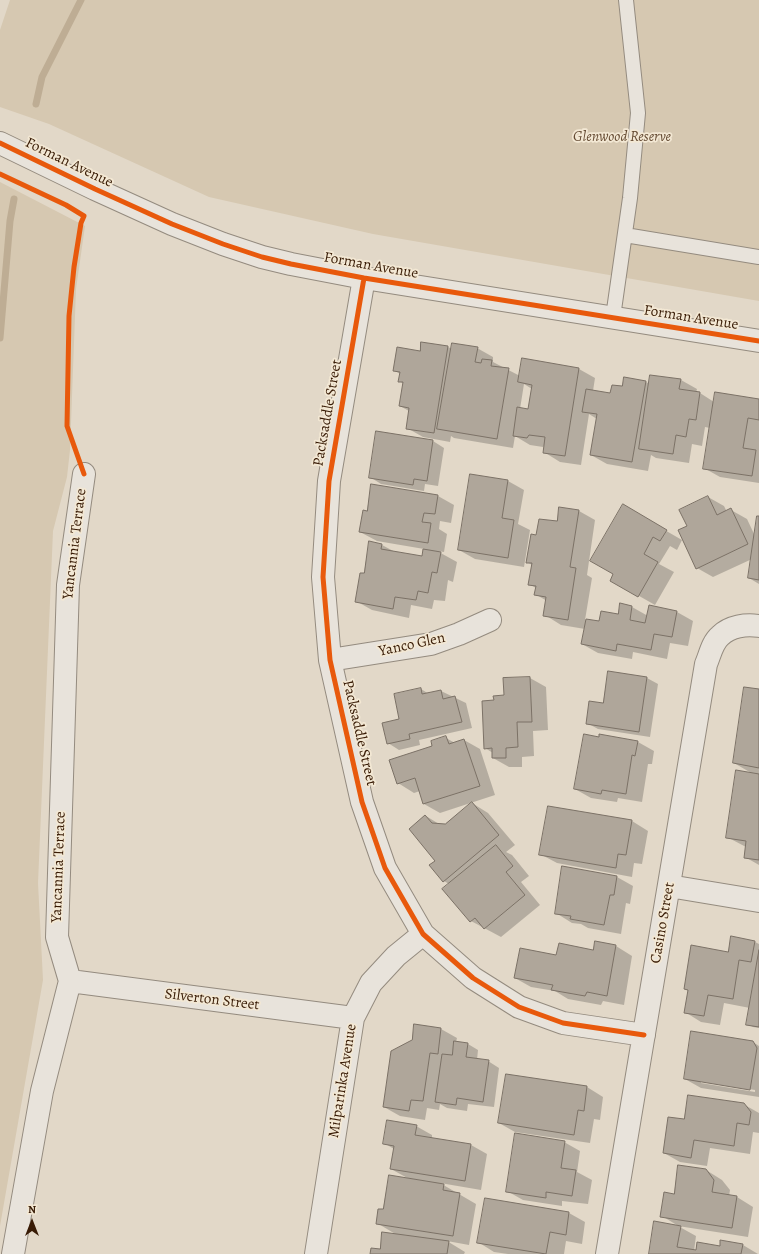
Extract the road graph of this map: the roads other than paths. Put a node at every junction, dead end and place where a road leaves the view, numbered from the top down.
1 (626, 0) edge
2 (0, 143) edge
3 (625, 235) junction
4 (759, 257) edge
5 (364, 278) junction
6 (612, 317) junction
7 (759, 341) edge
8 (84, 474) dead end
9 (490, 620) dead end
10 (759, 626) edge
11 (330, 660) junction
12 (669, 886) junction
13 (759, 901) edge
14 (423, 934) junction
15 (70, 981) junction
16 (353, 1018) junction
17 (644, 1036) junction
18 (13, 1254) edge
19 (316, 1254) edge
20 (607, 1254) edge

1 - 3 lane
2 - 5 street, Forman Avenue
3 - 4 lane
3 - 6 lane
5 - 6 street, Forman Avenue
5 - 11 street, Packsaddle Street
6 - 7 street, Forman Avenue
8 - 15 street, Yancannia Terrace
9 - 11 street, Yanco Glen
10 - 12 street, Casino Street
11 - 14 street, Packsaddle Street
12 - 13 street
12 - 17 street, Casino Street
14 - 16 street, Milparinka Avenue
14 - 17 street, Packsaddle Street
15 - 16 street, Silverton Street
15 - 18 street
16 - 19 street, Milparinka Avenue
17 - 20 street, Casino Street

